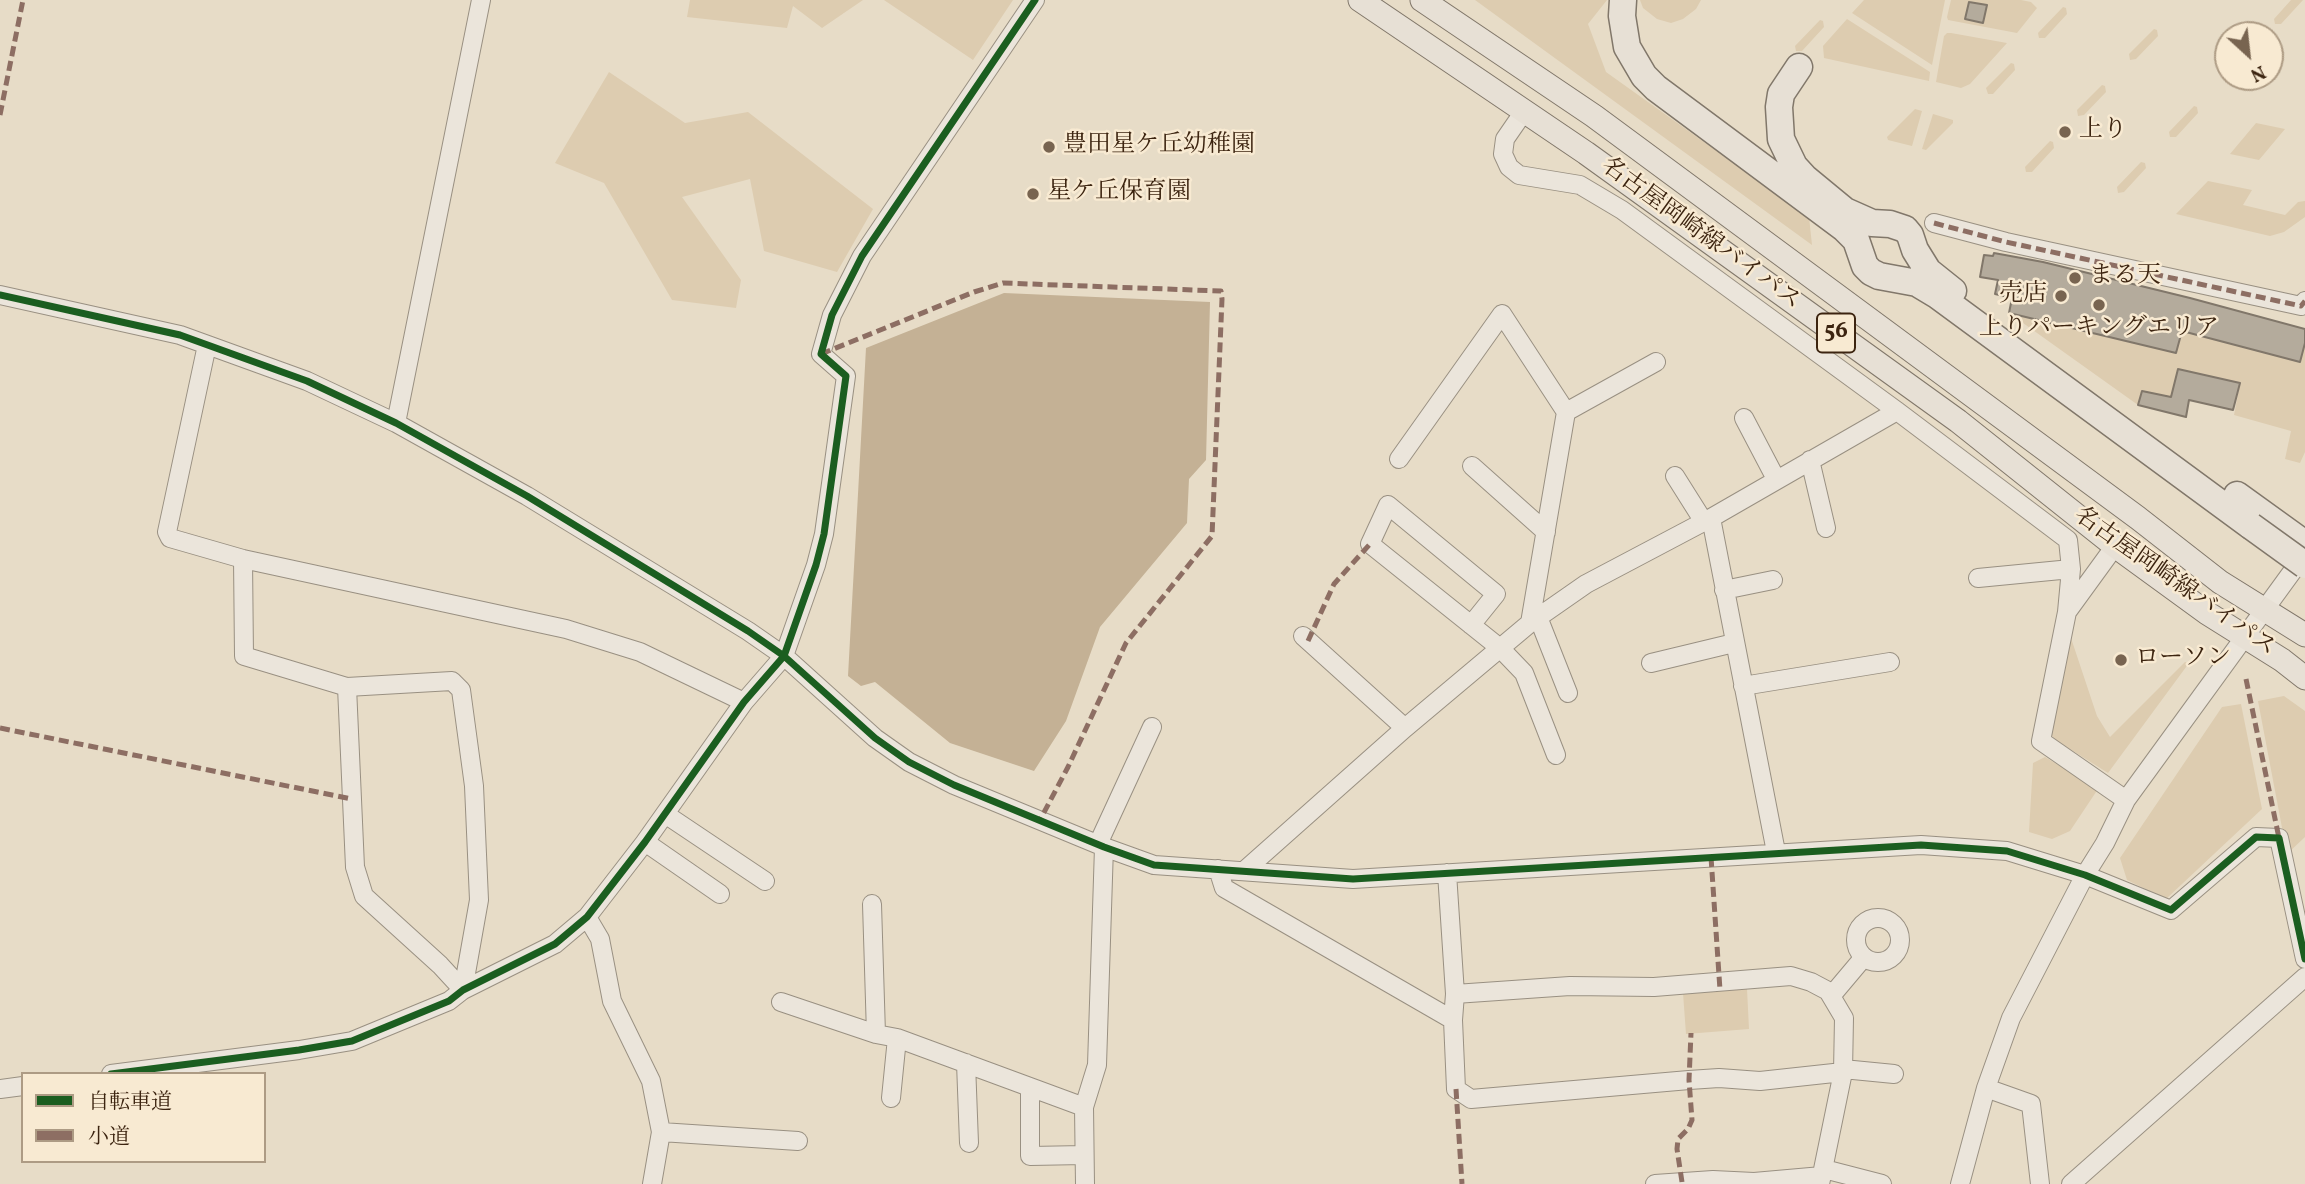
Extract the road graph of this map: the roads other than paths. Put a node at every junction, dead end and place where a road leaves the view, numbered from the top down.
1 (481, 0) edge
2 (1035, 0) edge
3 (1360, 0) edge
4 (1422, 0) edge
5 (1623, 0) edge
6 (1798, 66) dead end
7 (1525, 110) junction
8 (1934, 223) dead end
9 (1882, 224) junction
10 (1861, 250) junction
11 (1915, 250) junction
12 (1888, 278) junction
13 (0, 295) edge
14 (2305, 301) edge
15 (207, 345) junction
16 (1656, 362) dead end
17 (1897, 411) junction
18 (1566, 412) junction
19 (1744, 418) dead end
20 (396, 423) junction
21 (1399, 459) dead end
22 (1810, 460) junction
23 (1472, 466) dead end
24 (1675, 476) dead end
25 (1776, 479) junction
26 (2256, 519) junction
27 (1707, 520) junction
28 (1826, 528) dead end
29 (1546, 532) junction
30 (2305, 544) edge
31 (2115, 546) junction
32 (2305, 554) edge
33 (243, 559) junction
34 (2305, 565) edge
35 (2071, 569) junction
36 (1978, 578) dead end
37 (1773, 580) dead end
38 (1724, 590) junction
39 (2265, 608) junction
40 (2067, 612) junction
41 (1534, 620) junction
42 (1471, 625) dead end
43 (2305, 635) edge
44 (1303, 636) dead end
45 (2243, 637) junction
46 (1734, 643) junction
47 (1500, 648) junction
48 (784, 656) junction
49 (1890, 662) dead end
50 (1651, 663) dead end
51 (2305, 678) edge
52 (1743, 686) junction
53 (347, 687) junction
54 (1568, 693) dead end
55 (744, 702) junction
56 (1152, 727) dead end
57 (1405, 728) junction
58 (1556, 755) dead end
59 (2126, 800) junction
60 (665, 814) junction
61 (645, 842) junction
62 (1101, 846) junction
63 (1776, 852) junction
64 (1218, 869) junction
65 (1244, 871) junction
66 (1447, 873) junction
67 (2085, 875) junction
68 (765, 881) dead end
69 (720, 894) dead end
70 (872, 904) dead end
71 (587, 917) junction
72 (1864, 957) dead end
73 (2305, 959) edge
74 (2305, 977) edge
75 (463, 990) junction
76 (1455, 994) junction
77 (1832, 995) junction
78 (781, 1002) dead end
79 (1453, 1020) junction
80 (876, 1034) junction
81 (897, 1038) junction
82 (966, 1063) junction
83 (1843, 1070) junction
84 (127, 1072) edge
85 (1894, 1074) dead end
86 (21, 1086) edge
87 (1030, 1087) junction
88 (1986, 1088) junction
89 (0, 1089) edge
90 (891, 1098) dead end
91 (1084, 1107) junction
92 (661, 1132) junction
93 (798, 1141) dead end
94 (969, 1143) dead end
95 (1084, 1155) junction
96 (1822, 1176) edge
97 (652, 1184) edge
98 (1084, 1184) edge
99 (1655, 1184) edge
100 (1882, 1184) edge
101 (1960, 1184) edge
102 (2040, 1184) edge
103 (2071, 1184) edge

1 - 20 street
2 - 48 street
3 - 7 main road, 名古屋岡崎線バイパス / 56
4 - 39 main road, 名古屋岡崎線バイパス / 56
5 - 10 highway
6 - 9 highway
7 - 17 street
7 - 31 main road, 名古屋岡崎線バイパス / 56
8 - 14 street
9 - 10 street
9 - 11 highway
10 - 12 highway
11 - 12 street
11 - 26 highway
12 - 26 highway
13 - 15 street
15 - 20 street
15 - 33 street
16 - 18 street
17 - 22 street
17 - 35 street
18 - 21 street
18 - 29 street
19 - 25 street
20 - 48 street
22 - 25 street
22 - 28 street
23 - 29 street
24 - 27 street
25 - 27 street
26 - 30 highway
26 - 34 highway, bridge
27 - 38 street
27 - 41 street
29 - 41 street
31 - 40 street
31 - 45 main road, 名古屋岡崎線バイパス / 56
32 - 39 street
33 - 53 street
33 - 55 street
35 - 36 street
35 - 40 street
37 - 38 street
38 - 46 street
39 - 43 main road, 名古屋岡崎線バイパス / 56
39 - 45 street
40 - 59 street
41 - 47 street
41 - 54 street
42 - 47 street
44 - 57 street
45 - 51 main road, 名古屋岡崎線バイパス / 56
45 - 59 street
46 - 50 street
46 - 52 street
47 - 57 street
47 - 58 street
48 - 55 street
48 - 62 street
49 - 52 street
52 - 63 street
53 - 75 street
53 - 75 street
55 - 60 street
56 - 62 street
57 - 65 street
59 - 67 street
60 - 61 street
60 - 68 street
61 - 69 street
61 - 71 street
62 - 64 street
62 - 91 street
63 - 66 street
63 - 67 street
64 - 65 street
64 - 79 street
65 - 66 street
66 - 76 street
67 - 73 street
67 - 88 street
70 - 80 street
71 - 75 street
71 - 92 street
72 - 77 street
74 - 103 street
75 - 84 street
76 - 77 street
76 - 79 street
77 - 83 street
78 - 80 street
79 - 83 street
80 - 81 street
81 - 82 street
81 - 90 street
82 - 87 street
82 - 94 street
83 - 85 street
83 - 96 street
86 - 89 street
87 - 91 street
87 - 95 street
88 - 101 street
88 - 102 street
91 - 95 street
92 - 93 street
92 - 97 street
95 - 98 street
96 - 99 street
96 - 100 street

